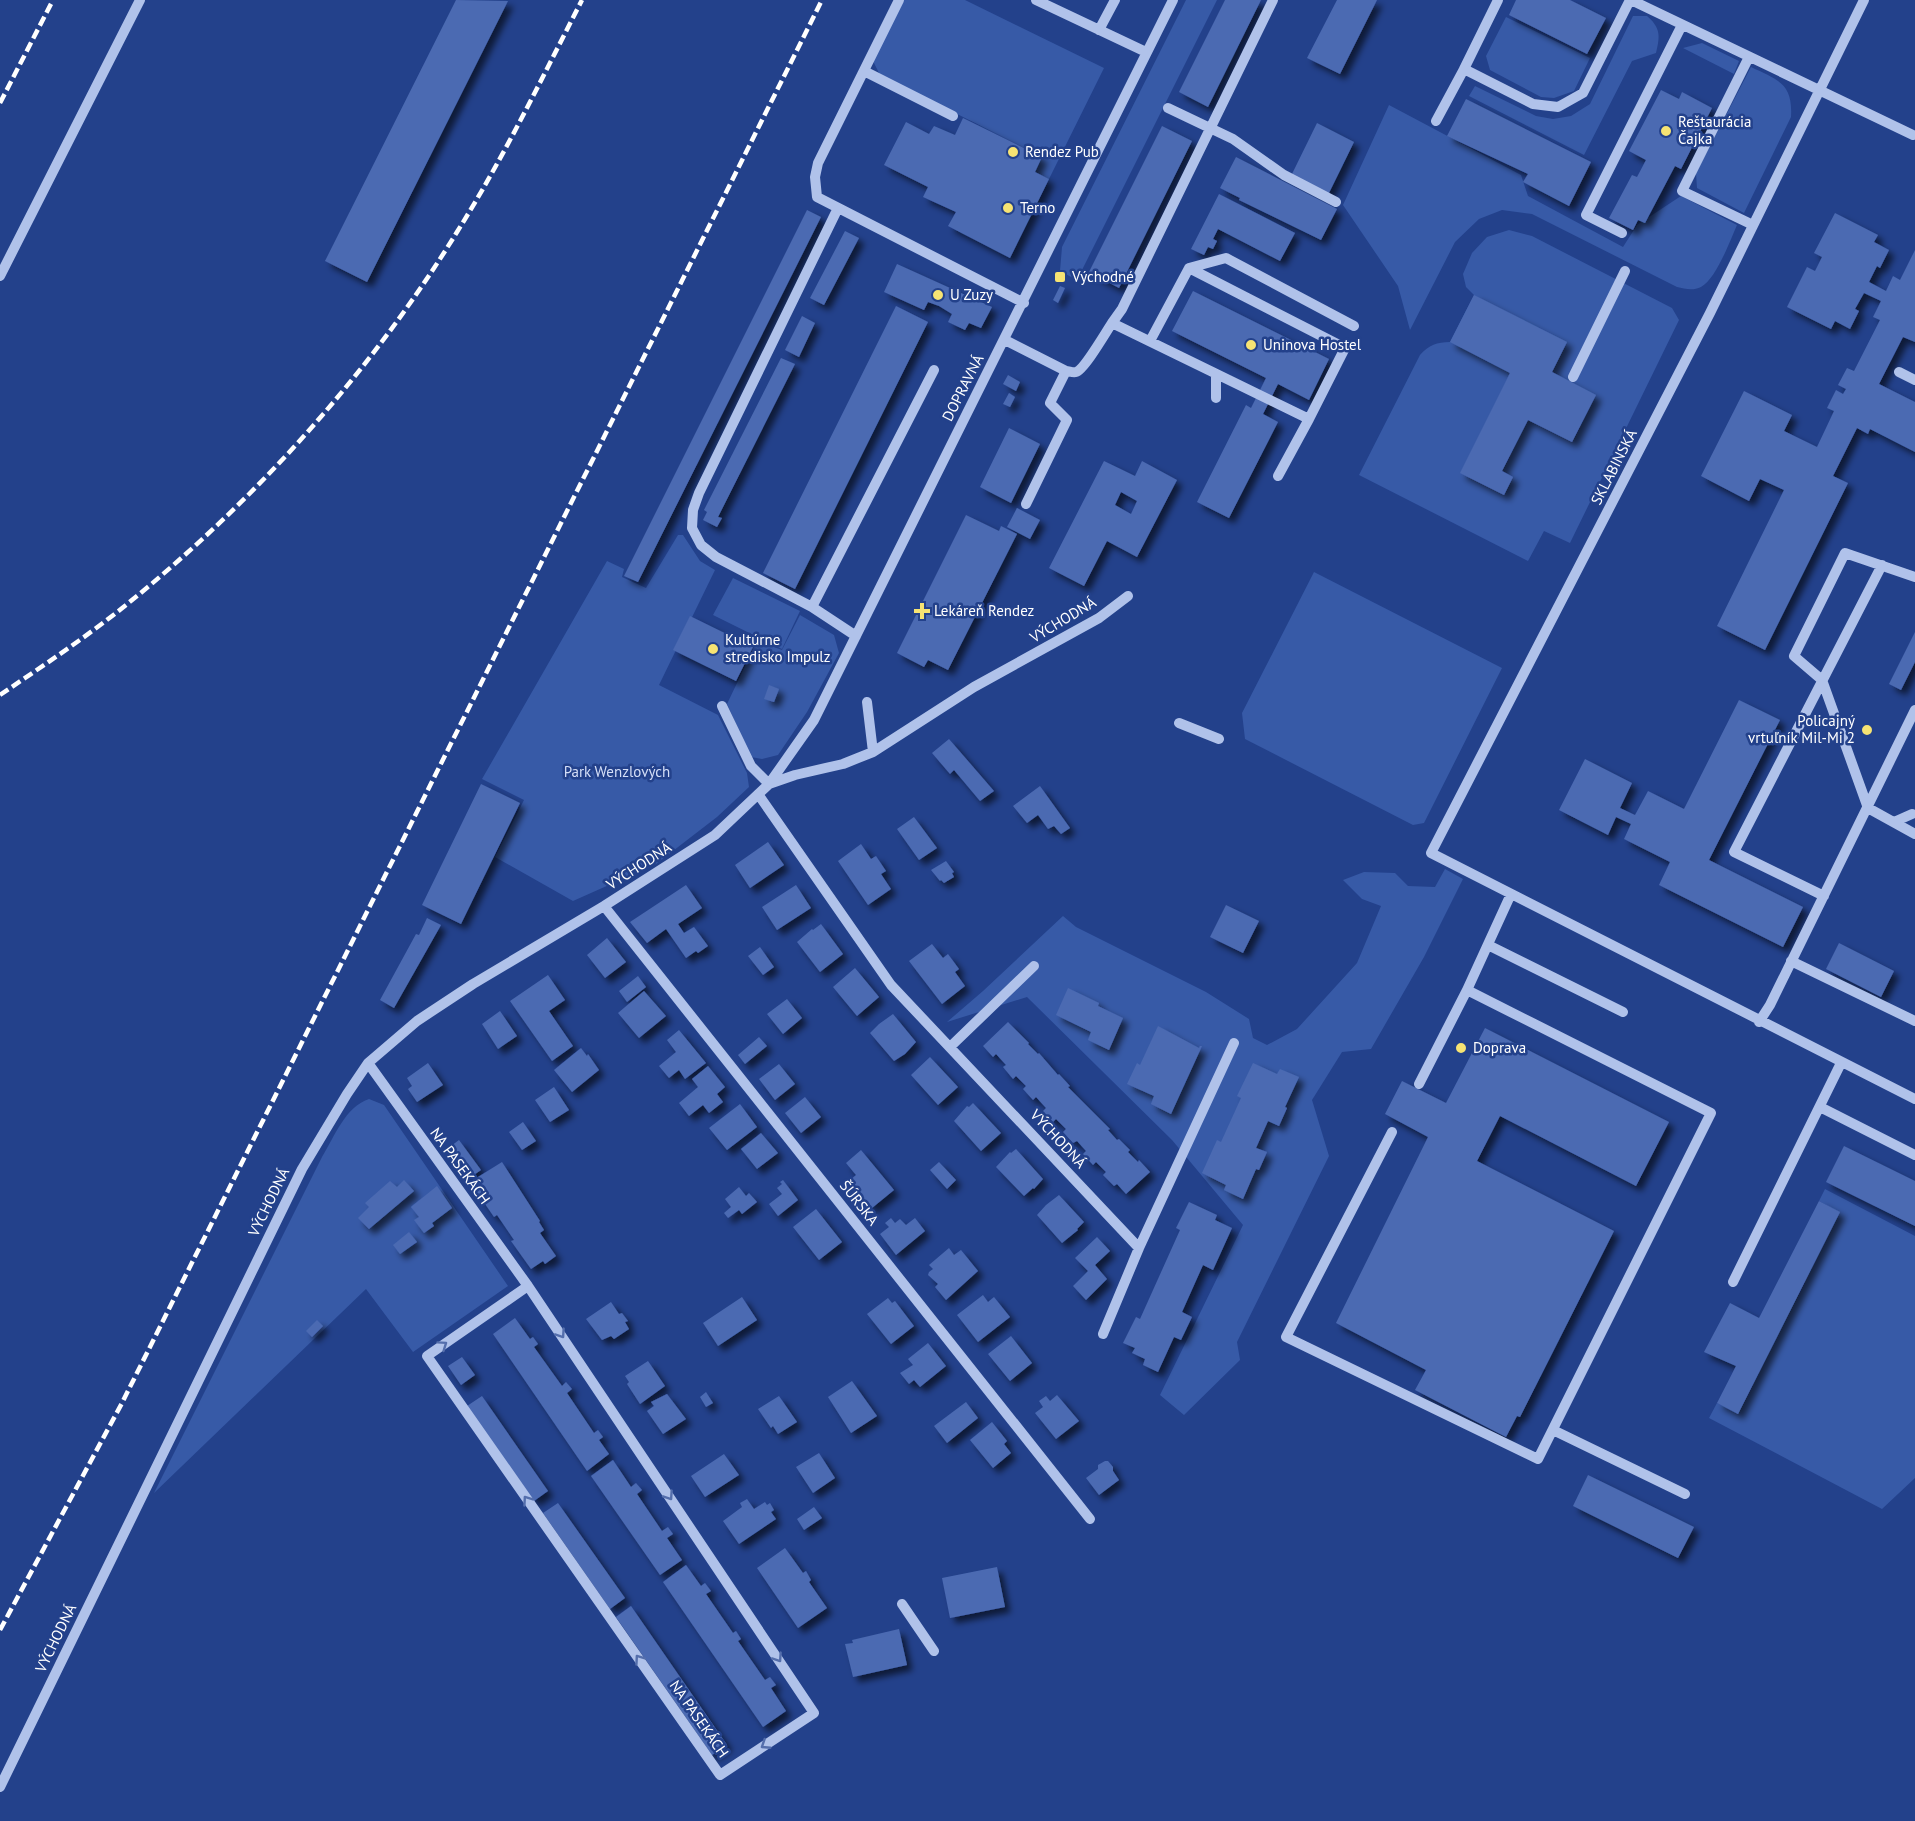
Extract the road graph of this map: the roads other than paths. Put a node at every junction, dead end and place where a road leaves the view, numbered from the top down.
1 (140, 0) edge
2 (899, 0) edge
3 (1036, 0) edge
4 (1115, 0) edge
5 (1173, 0) edge
6 (1273, 0) edge
7 (1498, 0) edge
8 (1631, 0) edge
9 (1864, 0) edge
10 (1682, 25) junction
11 (1099, 30) junction
12 (1146, 52) junction
13 (1749, 57) junction
14 (1464, 69) junction
15 (864, 71) junction
16 (1819, 91) junction
17 (1168, 108) dead end
18 (953, 116) dead end
19 (1436, 121) dead end
20 (1211, 128) junction
21 (1913, 135) dead end
22 (1336, 202) dead end
23 (838, 208) junction
24 (1753, 225) junction
25 (1622, 233) dead end
26 (1189, 268) junction
27 (1625, 271) dead end
28 (0, 276) edge
29 (1024, 303) junction
30 (1112, 323) junction
31 (1354, 326) dead end
32 (1005, 340) junction
33 (1150, 341) junction
34 (933, 370) dead end
35 (1066, 371) junction
36 (1899, 372) dead end
37 (1216, 374) junction
38 (1573, 376) dead end
39 (1915, 380) edge
40 (1216, 398) dead end
41 (1309, 419) junction
42 (1278, 476) dead end
43 (1026, 504) dead end
44 (1882, 565) junction
45 (1915, 577) edge
46 (1128, 596) dead end
47 (812, 607) junction
48 (856, 636) junction
49 (1822, 680) junction
50 (867, 702) dead end
51 (722, 706) dead end
52 (1915, 710) edge
53 (1179, 723) dead end
54 (1219, 739) dead end
55 (873, 752) junction
56 (769, 784) junction
57 (758, 794) junction
58 (1868, 807) junction
59 (1912, 814) dead end
60 (1894, 822) junction
61 (1915, 834) edge
62 (1511, 894) junction
63 (1824, 896) junction
64 (604, 906) junction
65 (1488, 945) junction
66 (1791, 961) junction
67 (1034, 966) dead end
68 (1467, 990) junction
69 (1623, 1012) dead end
70 (1915, 1021) edge
71 (1759, 1022) junction
72 (1234, 1043) dead end
73 (951, 1047) junction
74 (368, 1063) junction
75 (1841, 1063) junction
76 (1419, 1084) dead end
77 (1915, 1099) edge
78 (1820, 1107) junction
79 (1392, 1132) dead end
80 (1915, 1155) edge
81 (1139, 1248) junction
82 (1733, 1282) dead end
83 (528, 1286) junction
84 (1103, 1334) dead end
85 (1553, 1430) junction
86 (1684, 1494) dead end
87 (1090, 1519) dead end
88 (902, 1604) dead end
89 (934, 1650) dead end
90 (0, 1787) edge

1 - 28 street
2 - 15 street
3 - 11 street
4 - 11 street
5 - 12 street, DOPRAVNÁ
6 - 20 street
7 - 14 street
8 - 10 street
8 - 14 street
9 - 16 street, SKLABINSKÁ
10 - 13 street
10 - 25 street
11 - 12 street
12 - 29 street, DOPRAVNÁ
13 - 16 street
13 - 24 street
14 - 19 street
15 - 18 street
15 - 23 street
16 - 21 street
16 - 24 street, SKLABINSKÁ
17 - 20 street
20 - 22 street
20 - 30 street
23 - 29 street
23 - 47 street
24 - 62 street, SKLABINSKÁ
26 - 31 street
26 - 33 street
26 - 41 street
27 - 38 street
29 - 32 street, DOPRAVNÁ
30 - 33 street
30 - 35 street
32 - 35 street
32 - 48 street, DOPRAVNÁ
33 - 37 street
34 - 47 street
35 - 43 street
36 - 39 street
37 - 40 street
37 - 41 street
41 - 42 street
44 - 45 street
44 - 49 street
44 - 49 street
46 - 55 street, VÝCHODNÁ
47 - 48 street
48 - 56 street, DOPRAVNÁ
49 - 58 street
49 - 63 street
50 - 55 street
51 - 56 street
52 - 58 street
53 - 54 street
55 - 56 street, VÝCHODNÁ
56 - 57 street, VÝCHODNÁ
57 - 64 street, VÝCHODNÁ
57 - 73 street, VÝCHODNÁ
58 - 60 street
58 - 63 street
59 - 60 street
60 - 61 street
62 - 65 street
62 - 71 street
63 - 66 street
64 - 74 street, VÝCHODNÁ
64 - 87 street, ŠÚRSKA
65 - 68 street
65 - 69 street
66 - 70 street
66 - 71 street
67 - 73 street
68 - 76 street
68 - 85 street
71 - 75 street
72 - 81 street
73 - 81 street, VÝCHODNÁ
74 - 83 street, NA PASEKÁCH
74 - 90 street, VÝCHODNÁ
75 - 77 street
75 - 78 street
78 - 80 street
78 - 82 street
79 - 85 street
81 - 84 street
83 -> 83 street, NA PASEKÁCH
85 - 86 street
88 - 89 street

